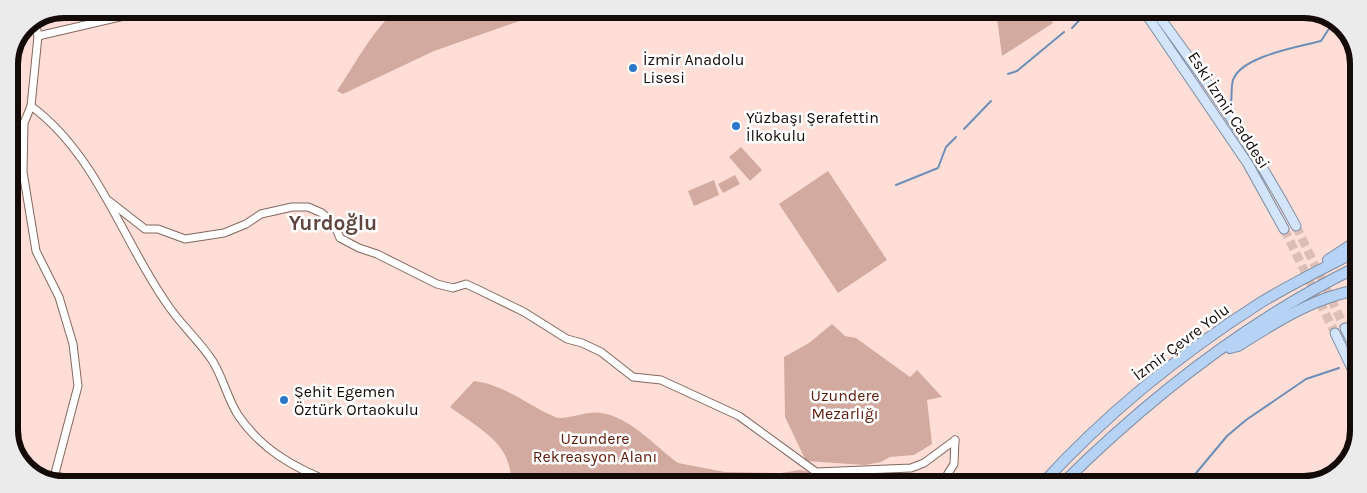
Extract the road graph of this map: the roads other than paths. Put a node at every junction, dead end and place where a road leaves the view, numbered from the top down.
1 (115, 18) edge
2 (1149, 18) edge
3 (1160, 18) edge
4 (37, 26) edge
5 (38, 36) junction
6 (31, 106) junction
7 (109, 201) junction
8 (1296, 226) tunnel mouth
9 (1284, 229) tunnel mouth
10 (1350, 246) edge
11 (1350, 255) edge
12 (1350, 272) edge
13 (1293, 284) junction
14 (1350, 291) edge
15 (1345, 328) tunnel mouth
16 (1335, 333) tunnel mouth
17 (1350, 338) edge
18 (1219, 350) junction
19 (1350, 364) edge
20 (55, 474) edge
21 (317, 476) edge
22 (947, 476) edge
23 (1050, 476) edge
24 (1070, 476) edge

1 - 5 street
2 - 9 main road, Eski İzmir Caddesi
3 - 8 main road, Eski İzmir Caddesi
4 - 5 street
5 - 6 street
6 - 7 street
6 - 20 street
7 - 21 street
7 - 22 street
10 - 13 highway
11 - 13 highway, İzmir Çevre Yolu
12 - 18 highway, İzmir Çevre Yolu
13 - 23 highway, İzmir Çevre Yolu
14 - 18 highway
15 - 17 main road
16 - 19 main road
18 - 24 highway, İzmir Çevre Yolu

